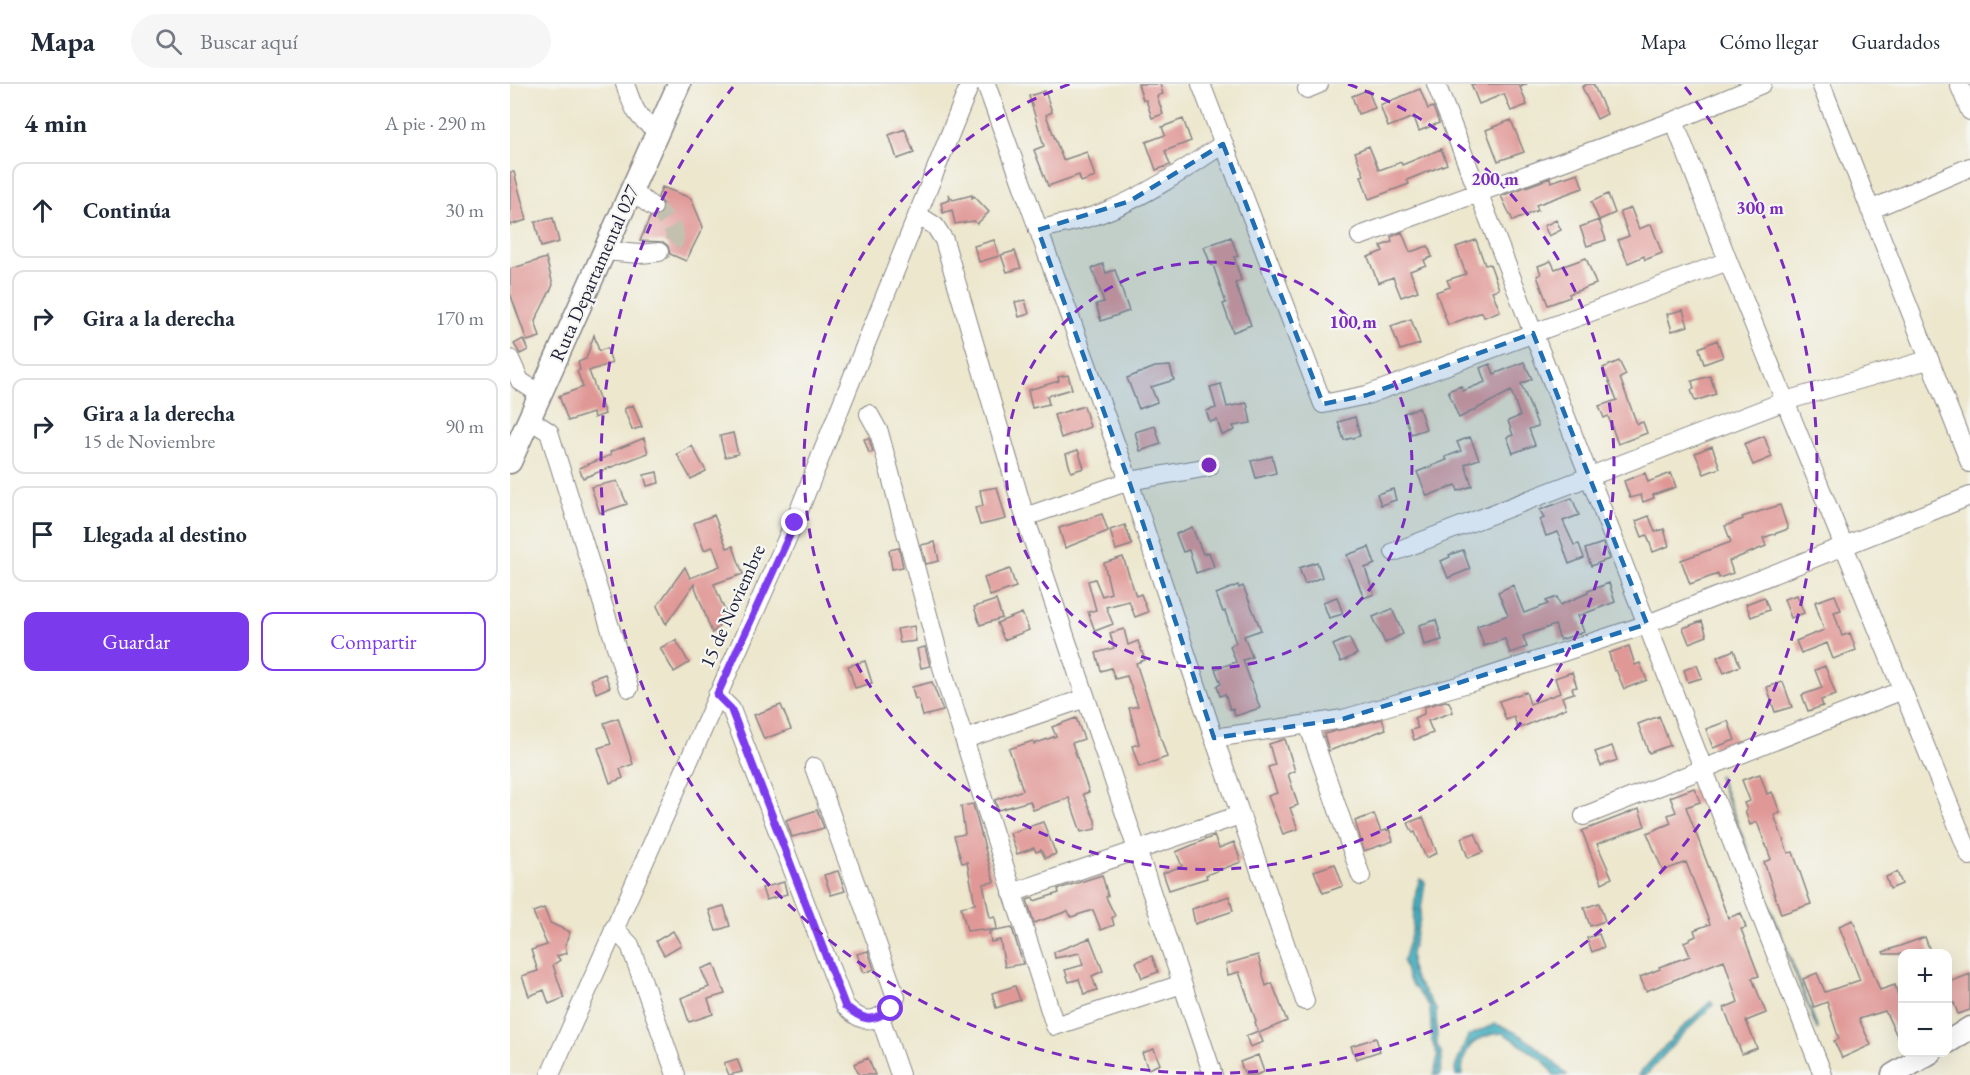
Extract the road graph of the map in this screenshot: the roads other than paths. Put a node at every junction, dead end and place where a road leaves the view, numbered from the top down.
1 (625, 84) edge
2 (679, 84) edge
3 (970, 84) edge
4 (986, 84) edge
5 (1200, 84) edge
6 (1436, 84) edge
7 (1762, 84) edge
8 (1821, 84) edge
9 (1959, 84) edge
10 (1970, 111) edge
11 (1674, 121) junction
12 (658, 130) junction
13 (1223, 144) junction
14 (1970, 167) edge
15 (631, 191) junction
16 (1479, 193) junction
17 (653, 207) tunnel mouth
18 (1870, 210) junction
19 (918, 215) junction
20 (1038, 230) junction
21 (1360, 236) dead end
22 (604, 251) junction
23 (659, 252) dead end
24 (1728, 261) junction
25 (1533, 333) junction
26 (510, 359) edge
27 (1928, 360) junction
28 (540, 394) junction
29 (1785, 401) junction
30 (869, 414) dead end
31 (529, 419) junction
32 (510, 462) edge
33 (1970, 463) edge
34 (1209, 467) dead end
35 (1590, 477) junction
36 (1129, 481) junction
37 (1970, 496) edge
38 (1025, 517) junction
39 (1844, 545) junction
40 (1394, 552) dead end
41 (1647, 624) junction
42 (629, 688) dead end
43 (1903, 690) junction
44 (717, 695) junction
45 (1086, 698) junction
46 (1308, 724) junction
47 (1214, 738) junction
48 (965, 740) junction
49 (814, 767) dead end
50 (1703, 768) junction
51 (1240, 815) junction
52 (1584, 816) dead end
53 (1138, 850) junction
54 (1970, 856) edge
55 (1361, 876) dead end
56 (1012, 893) junction
57 (614, 928) junction
58 (1182, 984) junction
59 (1305, 1001) dead end
60 (880, 1017) junction
61 (1970, 1028) edge
62 (1952, 1039) edge
63 (1923, 1057) edge
64 (550, 1075) edge
65 (676, 1075) edge
66 (900, 1075) edge
67 (1213, 1075) edge
68 (1823, 1075) edge
69 (1893, 1075) edge

1 - 12 street
2 - 12 main road, Ruta Departamental 027
3 - 19 street, 15 de Noviembre
4 - 20 street
5 - 13 street
6 - 16 street
7 - 11 street
8 - 18 street
9 - 10 street
11 - 16 street
11 - 24 street
12 - 15 main road, Ruta Departamental 027
13 - 20 street
13 - 25 street
14 - 18 street
15 - 17 street
15 - 22 main road, Ruta Departamental 027
16 - 21 street
16 - 25 street
18 - 27 street
19 - 38 street
19 - 44 street, 15 de Noviembre
20 - 36 street
22 - 23 street
22 - 28 main road, Ruta Departamental 027
24 - 25 street
24 - 29 street
25 - 35 street
26 - 28 street
27 - 29 street
27 - 33 street
28 - 31 main road, Ruta Departamental 027
29 - 35 street
29 - 39 street
30 - 48 street
31 - 32 main road, Ruta Departamental 027
31 - 42 street
34 - 36 street
35 - 40 street
35 - 41 street
36 - 38 street
36 - 47 street
37 - 39 street
38 - 45 street
39 - 41 street
39 - 43 street
41 - 46 street
41 - 50 street
43 - 50 street
43 - 54 street
44 - 57 street, 15 de Noviembre
44 - 60 street
45 - 48 street
45 - 53 street
46 - 47 street
46 - 55 street
47 - 51 street
48 - 56 street
49 - 60 street
50 - 52 street
50 - 68 street
51 - 53 street
51 - 59 street
53 - 56 street
53 - 58 street
56 - 58 street
57 - 64 street, 15 de Noviembre
57 - 65 street
58 - 67 street
60 - 66 street
61 - 62 main road
63 - 69 main road

